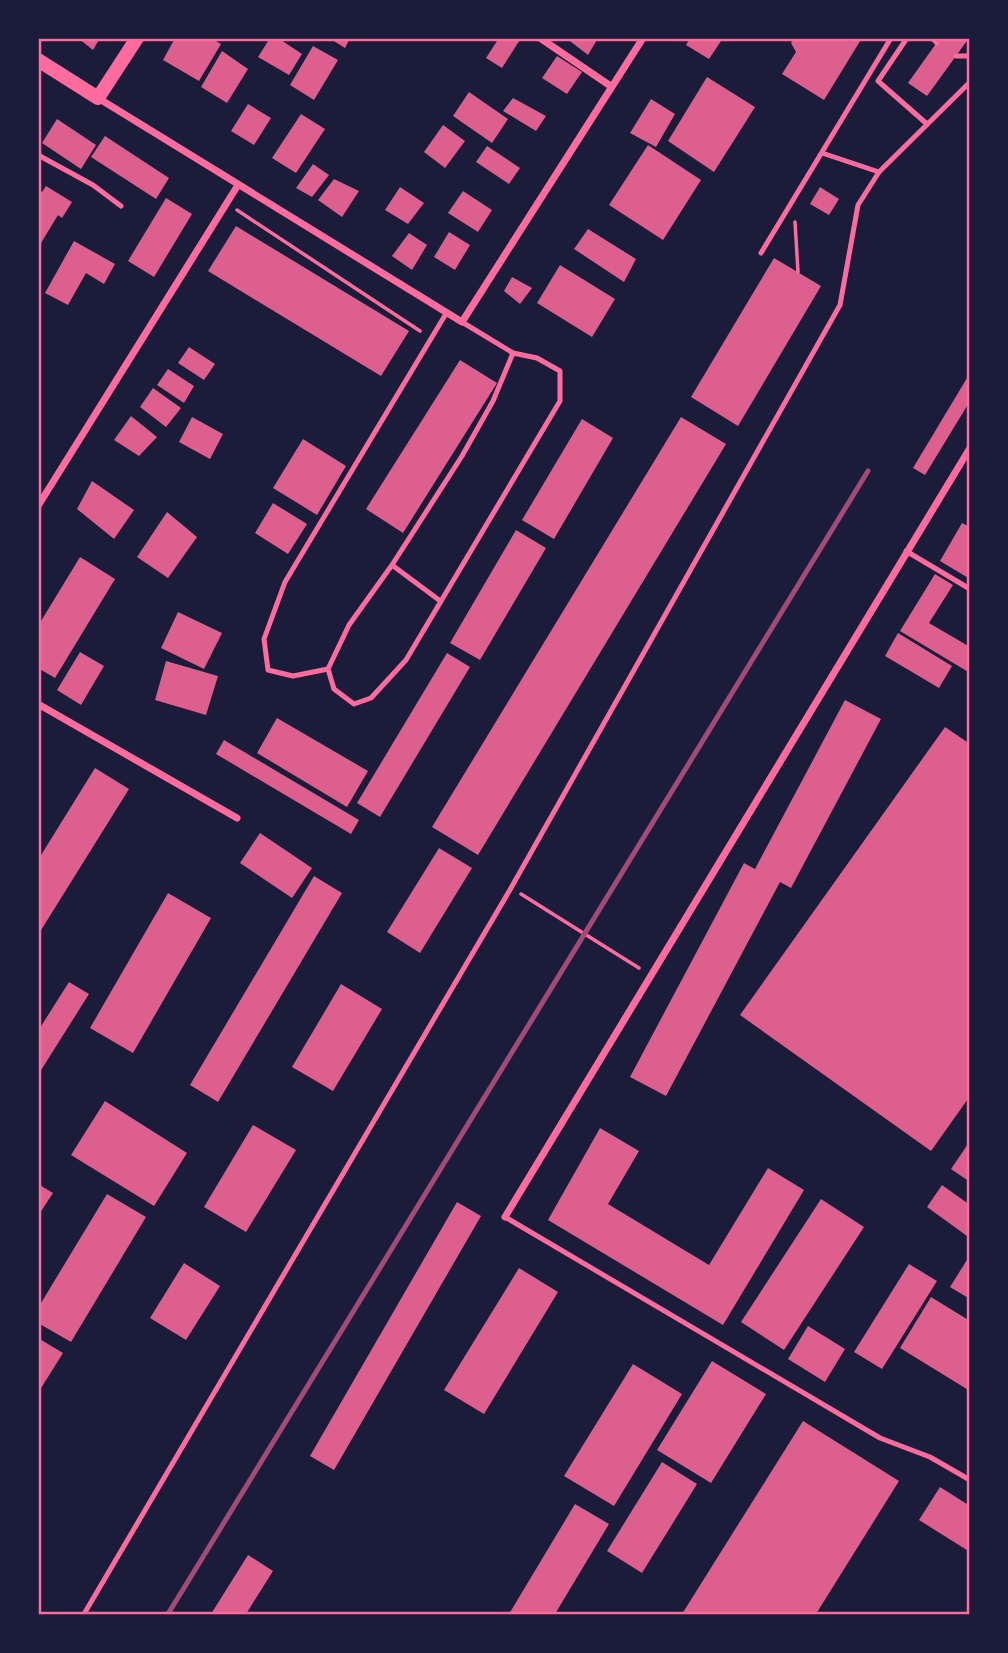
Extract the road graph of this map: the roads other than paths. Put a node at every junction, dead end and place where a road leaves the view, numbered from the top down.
1 (137, 38) edge
2 (540, 38) edge
3 (643, 38) edge
4 (891, 38) edge
5 (907, 38) edge
6 (970, 55) edge
7 (956, 56) dead end
8 (38, 60) edge
9 (970, 82) edge
10 (612, 87) junction
11 (98, 98) junction
12 (928, 124) junction
13 (822, 153) junction
14 (38, 155) edge
15 (879, 172) junction
16 (237, 186) junction
17 (121, 206) dead end
18 (761, 253) dead end
19 (447, 312) junction
20 (462, 321) junction
21 (513, 353) junction
22 (970, 447) edge
23 (38, 506) edge
24 (906, 551) junction
25 (392, 565) junction
26 (970, 589) edge
27 (439, 600) junction
28 (328, 669) junction
29 (38, 704) edge
30 (237, 818) dead end
31 (505, 1217) joint
32 (970, 1480) edge
33 (84, 1615) edge

1 - 11 main road
2 - 10 street
3 - 10 street
4 - 13 lane
5 - 12 lane
6 - 7 lane
8 - 11 main road
9 - 12 lane
10 - 20 street
11 - 16 street
12 - 15 lane
13 - 15 lane
13 - 18 lane
14 - 17 lane
15 - 33 lane
16 - 19 street
16 - 23 street
19 - 20 street
19 - 28 lane
20 - 21 lane
21 - 25 lane
21 - 27 lane
22 - 24 street
24 - 26 lane
24 - 31 street
25 - 27 lane
25 - 28 lane
27 - 28 lane
29 - 30 street
31 - 32 lane

